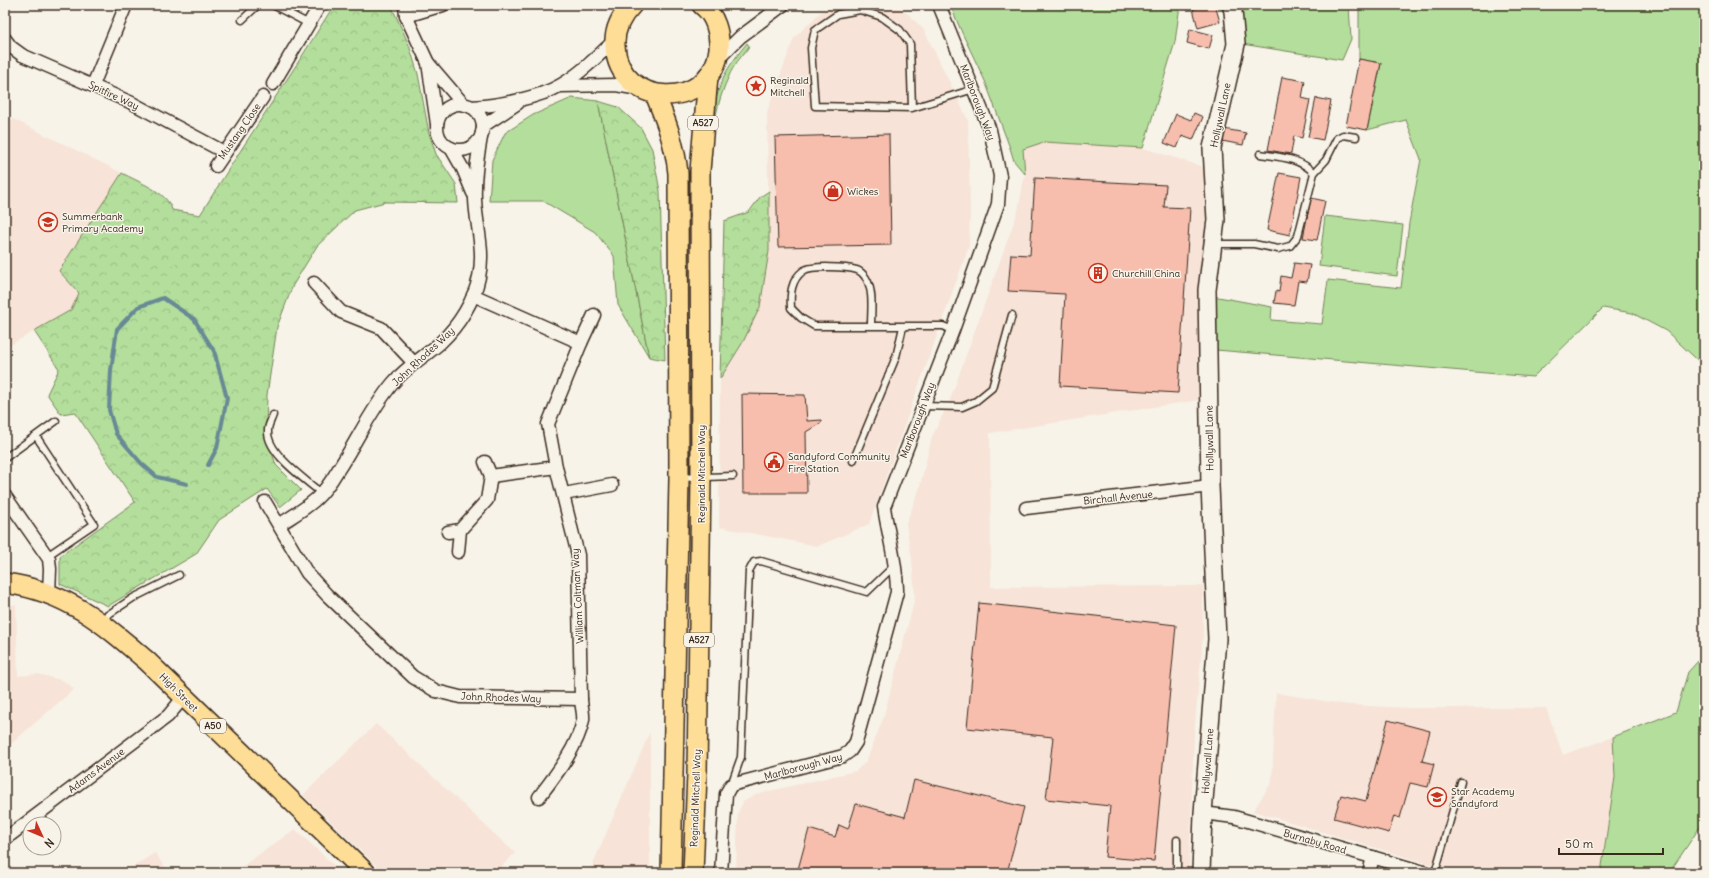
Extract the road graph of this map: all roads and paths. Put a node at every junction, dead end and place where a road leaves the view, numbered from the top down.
1 (126, 5) edge
2 (258, 5) edge
3 (273, 5) edge
4 (320, 5) edge
5 (442, 5) edge
6 (612, 5) edge
7 (632, 5) edge
8 (702, 5) edge
9 (783, 5) edge
10 (939, 5) edge
11 (1231, 5) edge
12 (406, 10) edge
13 (242, 20) dead end
14 (309, 24) junction
15 (616, 36) junction
16 (5, 39) edge
17 (428, 63) junction
18 (712, 68) junction
19 (273, 84) dead end
20 (93, 85) junction
21 (560, 86) junction
22 (974, 89) junction
23 (650, 92) junction
24 (263, 97) dead end
25 (526, 99) junction
26 (468, 106) junction
27 (912, 108) junction
28 (437, 129) junction
29 (482, 129) junction
30 (1356, 137) dead end
31 (451, 148) junction
32 (224, 152) junction
33 (1260, 154) dead end
34 (216, 166) dead end
35 (1314, 173) junction
36 (475, 200) junction
37 (1213, 244) junction
38 (314, 283) dead end
39 (473, 295) junction
40 (594, 315) dead end
41 (1012, 315) dead end
42 (871, 326) junction
43 (903, 327) junction
44 (953, 330) junction
45 (581, 343) junction
46 (414, 363) junction
47 (923, 406) junction
48 (273, 415) dead end
49 (56, 421) dead end
50 (36, 436) junction
51 (5, 458) edge
52 (853, 460) dead end
53 (485, 462) dead end
54 (556, 466) junction
55 (491, 476) junction
56 (701, 476) junction
57 (733, 476) dead end
58 (679, 478) junction
59 (612, 486) dead end
60 (1210, 486) junction
61 (321, 493) junction
62 (564, 494) junction
63 (5, 496) edge
64 (265, 502) dead end
65 (1026, 508) dead end
66 (279, 525) junction
67 (460, 530) junction
68 (448, 532) dead end
69 (458, 552) dead end
70 (47, 556) junction
71 (895, 566) junction
72 (178, 575) dead end
73 (5, 583) edge
74 (49, 594) junction
75 (99, 621) junction
76 (184, 697) junction
77 (580, 699) junction
78 (1461, 782) dead end
79 (732, 785) junction
80 (539, 797) dead end
81 (1203, 813) junction
82 (5, 839) edge
83 (1177, 840) dead end
84 (1373, 857) junction
85 (366, 873) edge
86 (671, 873) edge
87 (693, 873) edge
88 (721, 873) edge
89 (1177, 873) edge
90 (1201, 873) edge
91 (1369, 873) edge
92 (1427, 873) edge
93 (1435, 873) edge

1 - 20 street
2 - 13 lane
3 - 14 lane
4 - 14 street
5 - 12 street
6 - 15 main road
7 - 15 main road
8 - 18 main road, Reginald Mitchell Way
9 - 18 street
10 - 22 street, Marlborough Way
11 - 37 street, Hollywall Lane
12 - 17 street
14 - 19 street
15 - 21 street
15 - 23 main road
16 - 20 street, Spitfire Way
17 - 26 street
17 - 28 street
18 - 23 main road
18 - 56 main road, Reginald Mitchell Way / A527
20 - 32 street, Spitfire Way
21 - 23 street
21 - 25 street
22 - 27 lane
22 - 44 street, Marlborough Way
23 - 58 main road, A527
24 - 32 street, Mustang Close
25 - 26 street
25 - 29 street
26 - 28 street
26 - 29 street
27 - 27 lane
28 - 31 street
29 - 31 street
29 - 36 street, John Rhodes Way
30 - 35 lane
31 - 36 street, John Rhodes Way
32 - 34 street, Mustang Close
33 - 35 lane
35 - 37 lane
36 - 39 street, John Rhodes Way
37 - 60 street, Hollywall Lane
38 - 46 street
39 - 45 street
39 - 46 street, John Rhodes Way
40 - 45 street, William Coltman Way
41 - 47 lane
42 - 42 lane
42 - 43 lane
43 - 44 lane
43 - 52 lane
44 - 47 street, Marlborough Way
45 - 54 street, William Coltman Way
46 - 61 street, John Rhodes Way
47 - 71 street, Marlborough Way
48 - 61 lane
49 - 50 lane
50 - 51 lane
50 - 70 lane
53 - 55 street
54 - 55 street
54 - 62 street, William Coltman Way
55 - 67 street
56 - 57 lane
56 - 58 lane
56 - 87 main road, Reginald Mitchell Way / A527
58 - 86 main road, A527
59 - 62 street
60 - 65 street, Birchall Avenue
60 - 81 street, Hollywall Lane
61 - 66 street, John Rhodes Way
62 - 77 street, William Coltman Way
63 - 70 street
64 - 66 street, John Rhodes Way
66 - 77 street, John Rhodes Way
67 - 68 street
67 - 69 street
70 - 74 street
71 - 79 street, Marlborough Way
71 - 79 lane
72 - 75 lane
73 - 74 main road, A50
74 - 75 main road, High Street / A50
75 - 76 main road, High Street / A50
76 - 82 street, Adams Avenue
76 - 85 main road, High Street / A50
77 - 80 street, William Coltman Way
78 - 93 lane
79 - 88 street
81 - 84 street, Burnaby Road
81 - 90 street, Hollywall Lane
83 - 89 lane
84 - 91 street
84 - 92 street, Burnaby Road

